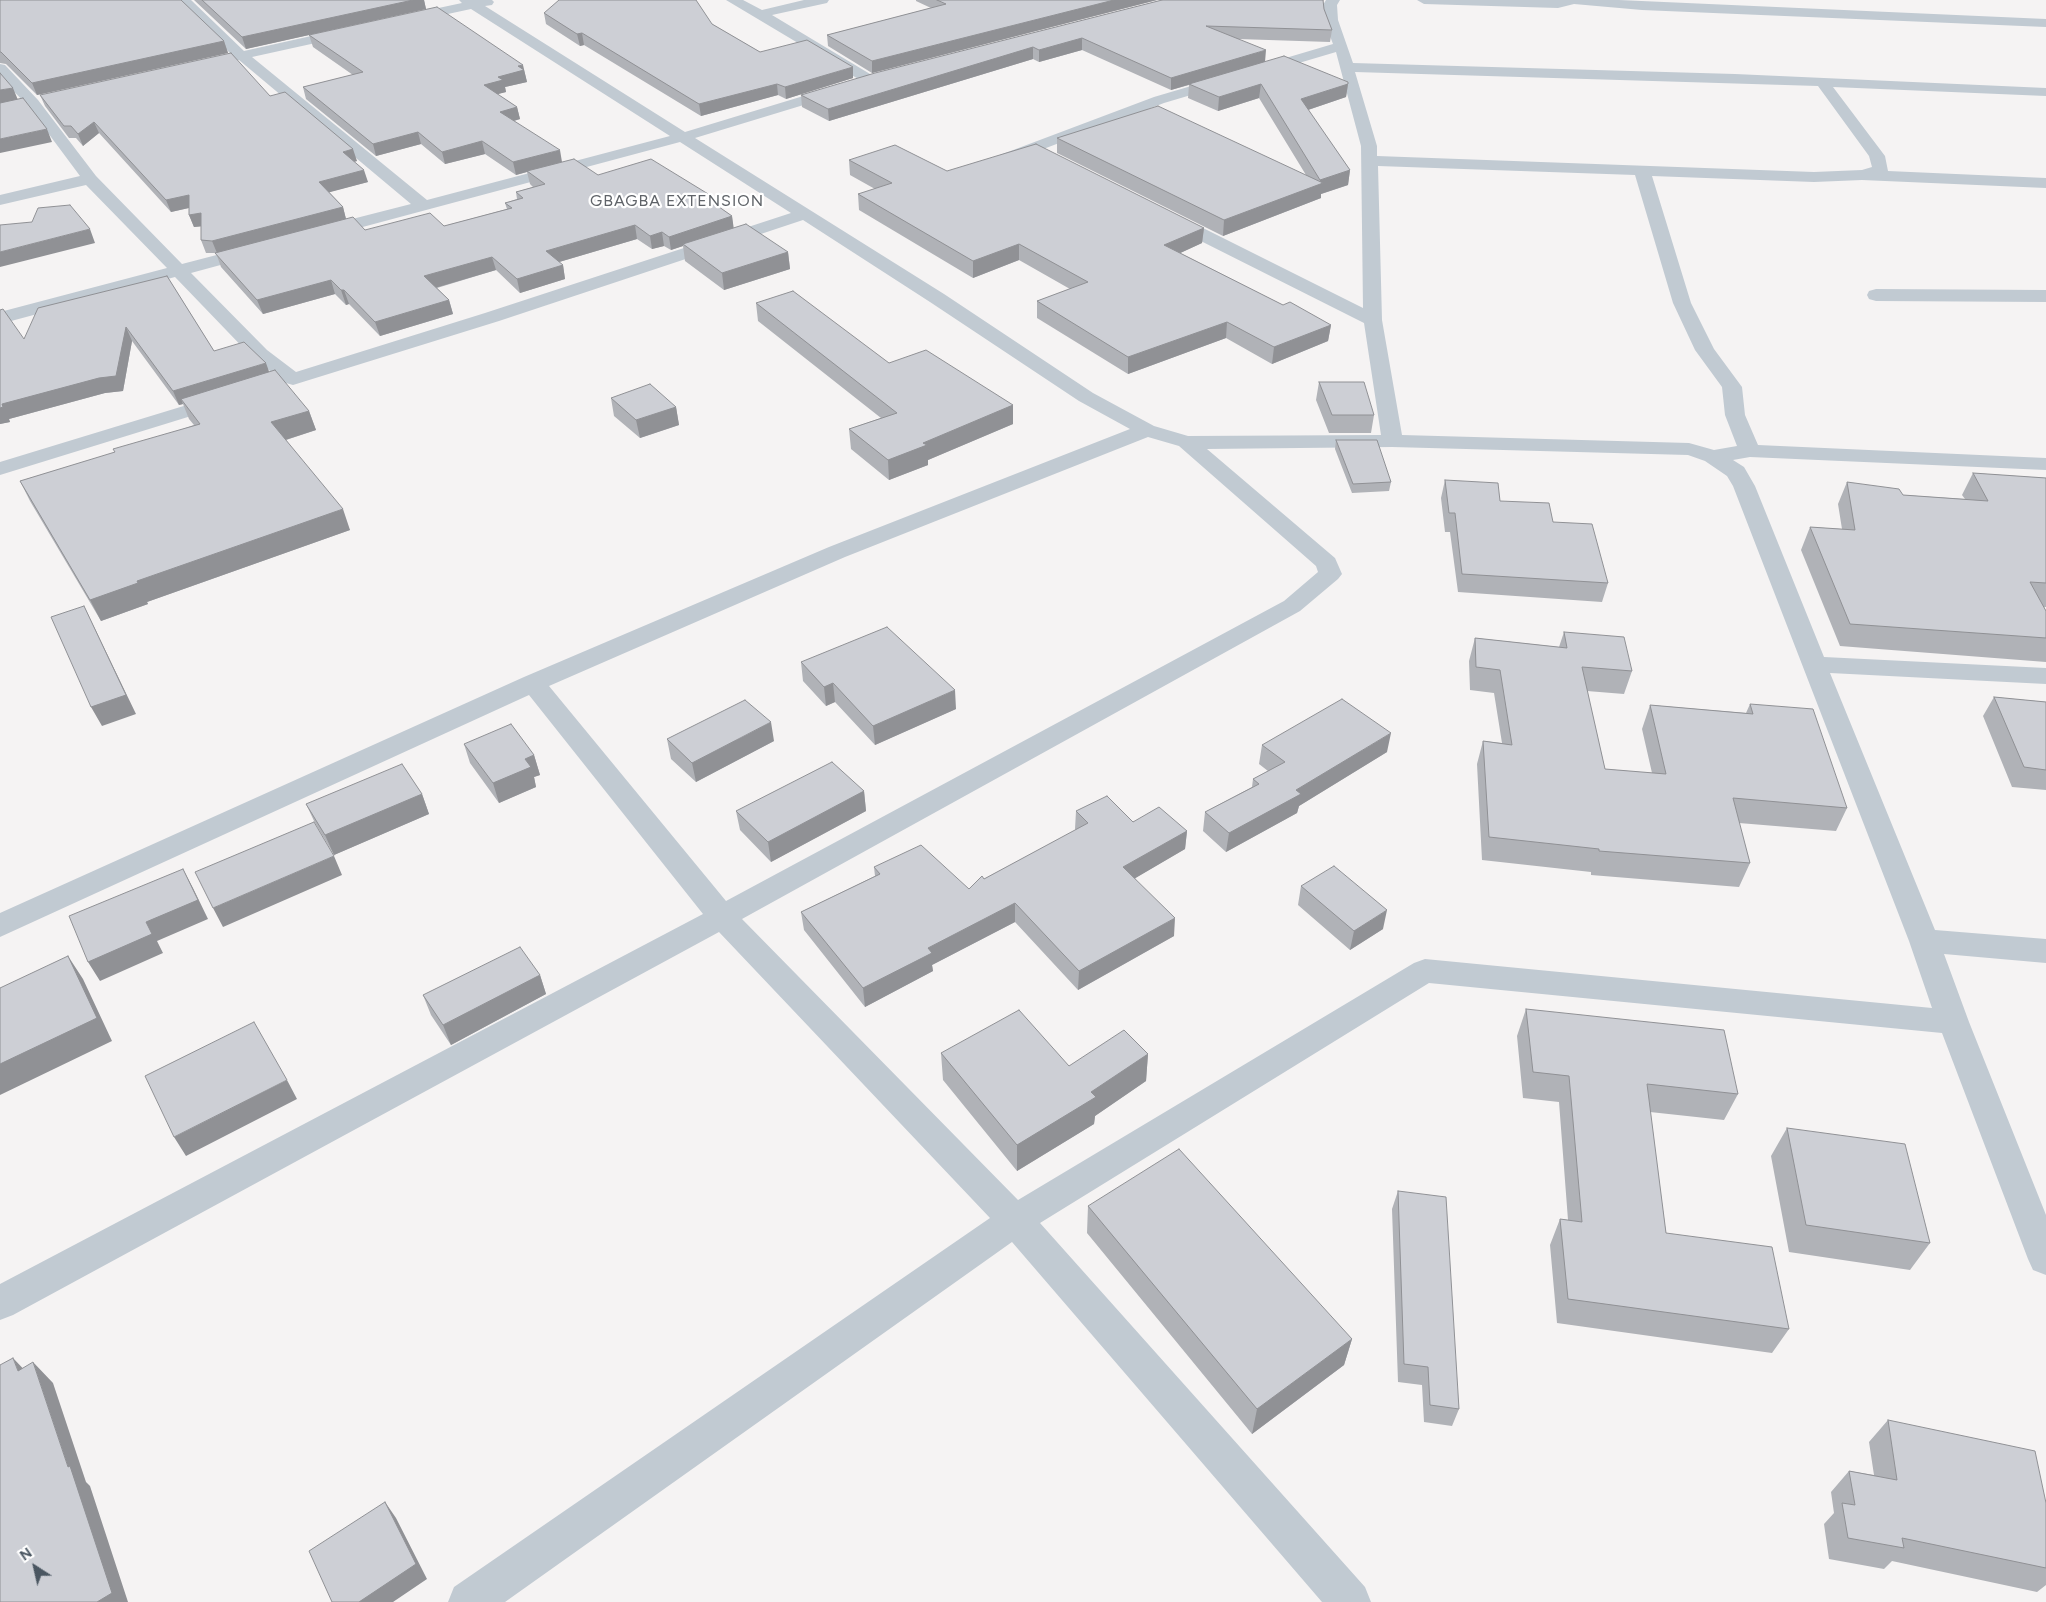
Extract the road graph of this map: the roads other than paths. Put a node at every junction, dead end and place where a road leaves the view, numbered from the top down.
1 (183, 0) edge
2 (494, 0) edge
3 (733, 0) edge
4 (822, 0) edge
5 (1333, 0) edge
6 (1424, 0) edge
7 (470, 2) edge
8 (1935, 5) dead end
9 (760, 14) junction
10 (1993, 21) junction
11 (396, 22) edge
12 (2046, 23) edge
13 (358, 30) edge
14 (1341, 46) junction
15 (242, 56) junction
16 (1347, 67) junction
17 (0, 68) edge
18 (185, 68) edge
19 (889, 75) edge
20 (870, 80) junction
21 (1822, 82) junction
22 (2046, 92) edge
23 (52, 98) edge
24 (24, 104) junction
25 (682, 137) junction
26 (1032, 149) junction
27 (1050, 158) edge
28 (1369, 161) junction
29 (989, 164) edge
30 (1642, 170) junction
31 (1862, 175) junction
32 (90, 179) junction
33 (2046, 183) edge
34 (0, 200) edge
35 (423, 205) junction
36 (1155, 211) edge
37 (805, 214) junction
38 (311, 235) edge
39 (273, 245) edge
40 (179, 270) junction
41 (1876, 295) dead end
42 (2046, 296) edge
43 (0, 318) edge
44 (1373, 320) junction
45 (246, 393) edge
46 (1148, 430) junction
47 (1392, 441) junction
48 (1186, 442) junction
49 (1750, 451) junction
50 (1713, 456) junction
51 (2046, 464) edge
52 (0, 469) edge
53 (1814, 664) junction
54 (2046, 676) edge
55 (533, 683) junction
56 (722, 916) junction
57 (0, 926) edge
58 (1924, 941) junction
59 (2046, 951) edge
60 (1953, 1022) junction
61 (1015, 1220) junction
62 (2046, 1259) edge
63 (0, 1303) edge
64 (469, 1602) edge
65 (1350, 1602) edge

1 - 15 street
2 - 7 street
3 - 9 street
4 - 9 street
5 - 14 street
6 - 10 street
7 - 11 street
7 - 25 street
8 - 10 street
9 - 20 street
10 - 12 street
13 - 15 street
14 - 16 street
14 - 26 street
15 - 18 street
15 - 35 street
16 - 21 street
16 - 28 street
17 - 24 street
19 - 20 street
20 - 25 street
21 - 22 street
21 - 31 street
23 - 24 street
24 - 32 street
25 - 35 street
25 - 37 street
26 - 27 street
26 - 29 street
28 - 30 street
28 - 44 street
30 - 31 street
30 - 49 street
31 - 33 street
32 - 34 street
32 - 40 street
35 - 38 street
36 - 44 street
37 - 40 street
37 - 46 street
39 - 40 street
40 - 43 street
41 - 42 street
44 - 47 street
45 - 52 street
46 - 48 street
46 - 55 street
47 - 48 street
47 - 50 street
48 - 56 street
49 - 50 street
49 - 51 street
50 - 53 street
53 - 54 street
53 - 58 street
55 - 56 street
55 - 57 street
56 - 61 street
56 - 63 street
58 - 59 street
58 - 60 street
60 - 61 street
60 - 62 street
61 - 64 street
61 - 65 street

